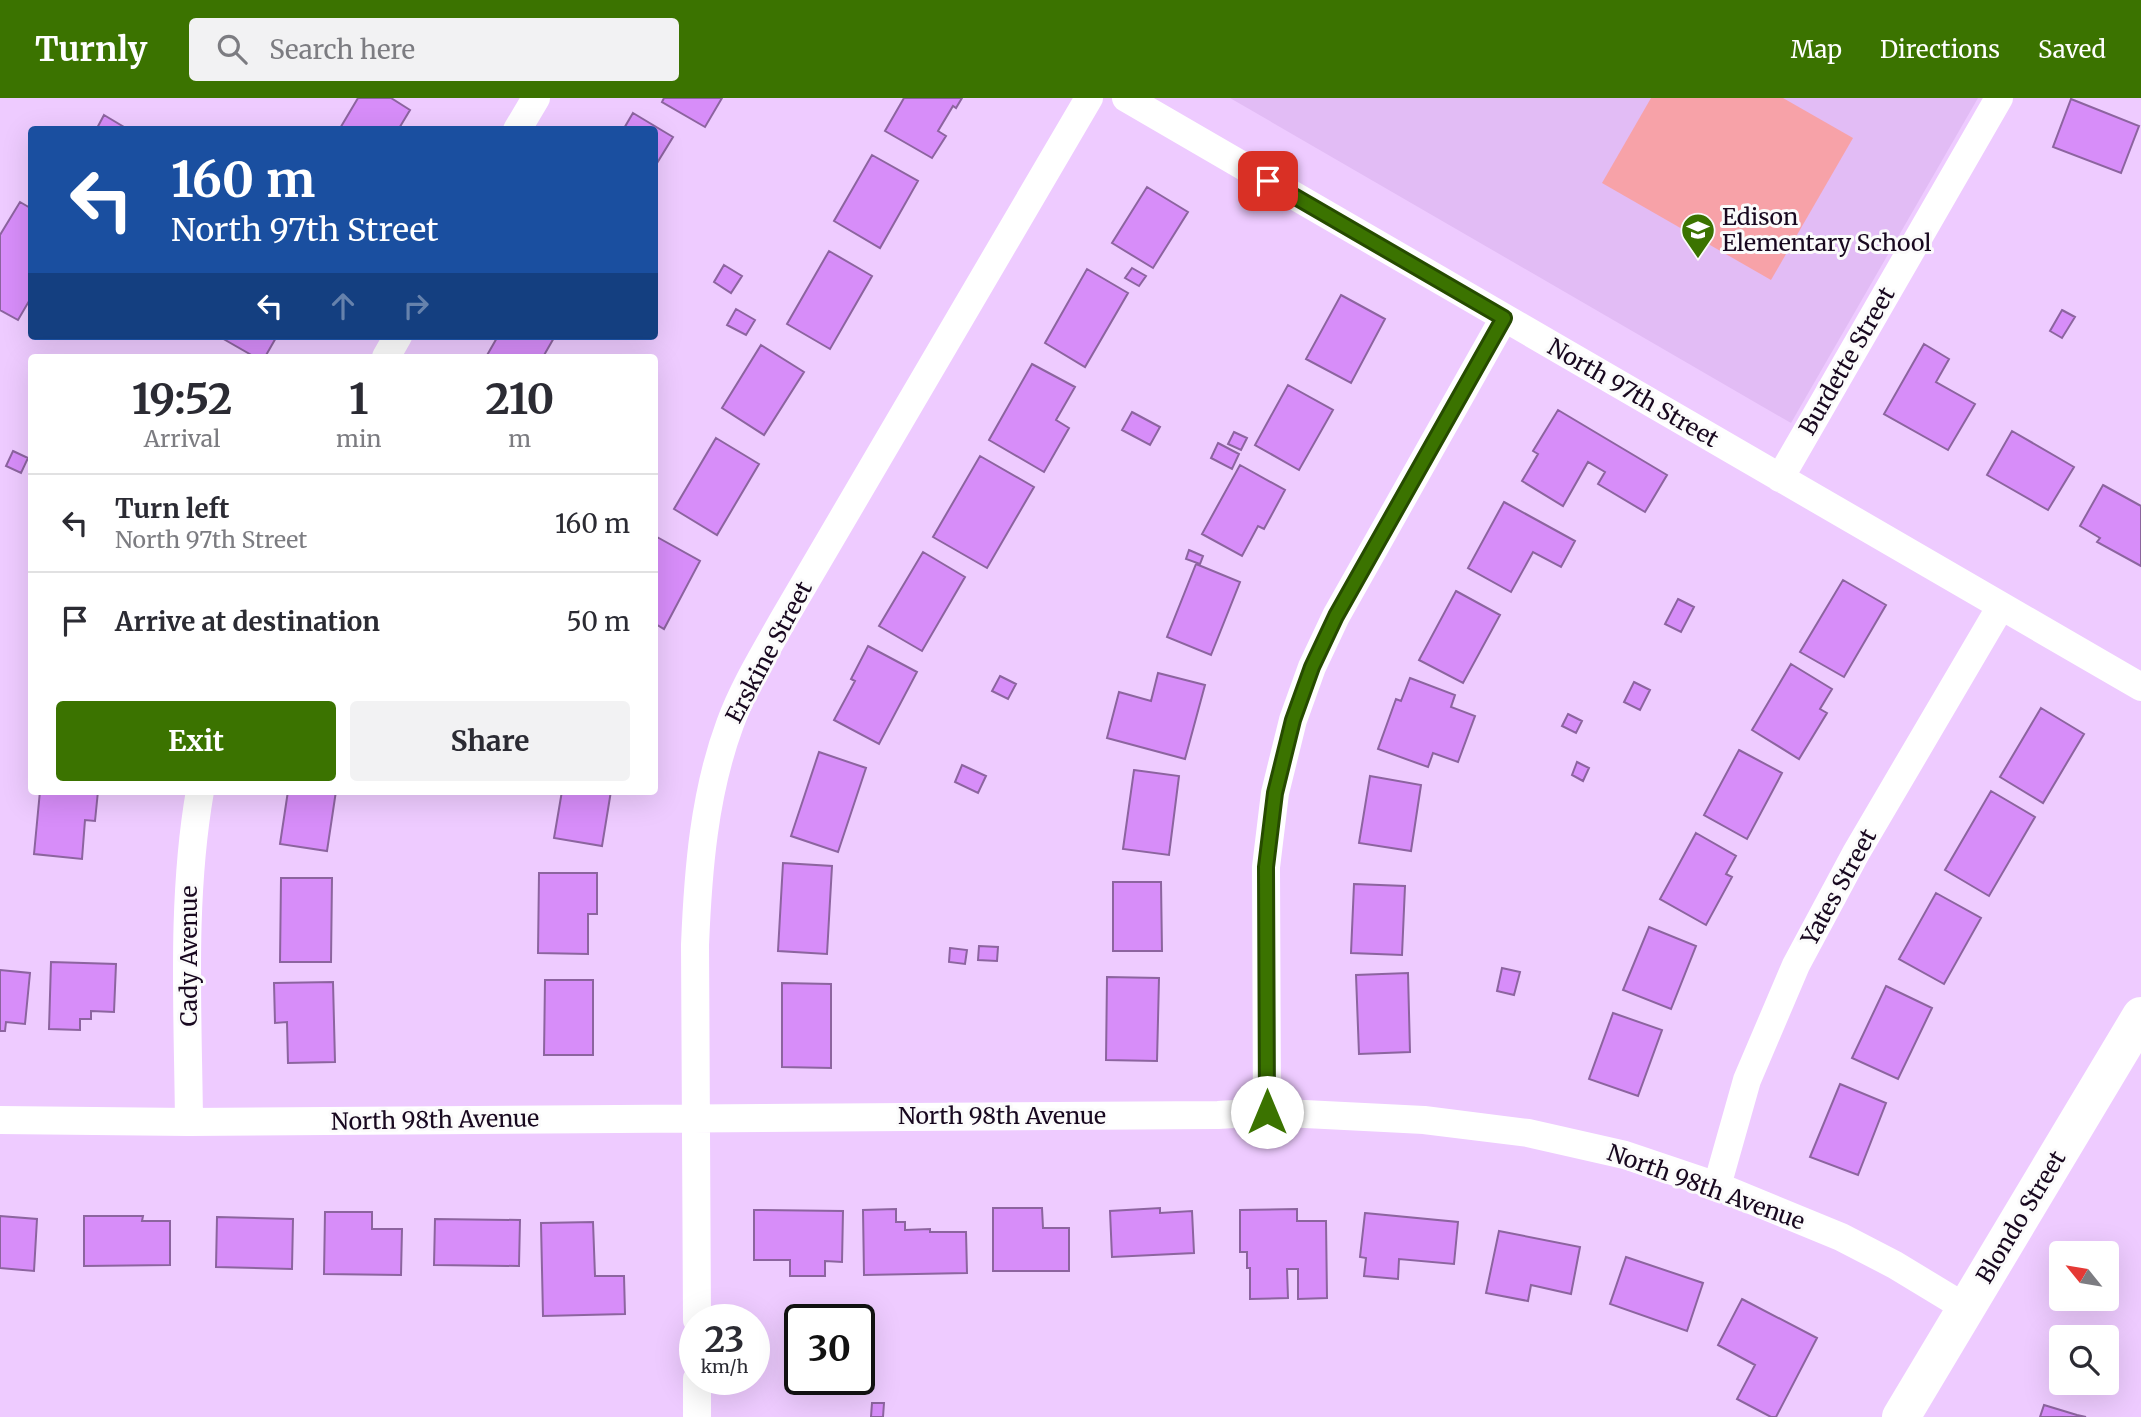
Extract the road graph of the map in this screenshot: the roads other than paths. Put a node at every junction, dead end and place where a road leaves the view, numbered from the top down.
1 (536, 98) edge
2 (1089, 98) edge
3 (1126, 98) edge
4 (1999, 98) edge
5 (519, 126) edge
6 (1504, 318) junction
7 (1780, 478) junction
8 (2001, 606) junction
9 (2141, 687) edge
10 (199, 795) edge
11 (2141, 1016) edge
12 (1267, 1112) junction
13 (696, 1118) junction
14 (0, 1120) edge
15 (189, 1122) junction
16 (1717, 1186) junction
17 (697, 1304) edge
18 (1966, 1308) junction
19 (697, 1395) edge
20 (697, 1417) edge
21 (1900, 1417) edge

1 - 5 street
2 - 13 street, Erskine Street
3 - 6 street, North 97th Street
4 - 7 street, Burdette Street
6 - 7 street, North 97th Street
6 - 12 street
7 - 8 street, North 97th Street
8 - 9 street, North 97th Street
8 - 16 street, Yates Street
10 - 15 street, Cady Avenue
11 - 18 main road, Blondo Street
12 - 13 street, North 98th Avenue
12 - 16 street, North 98th Avenue
13 - 15 street, North 98th Avenue
13 - 17 street, Erskine Street
14 - 15 street, North 98th Avenue
16 - 18 street, North 98th Avenue
18 - 21 main road, Blondo Street
19 - 20 street

